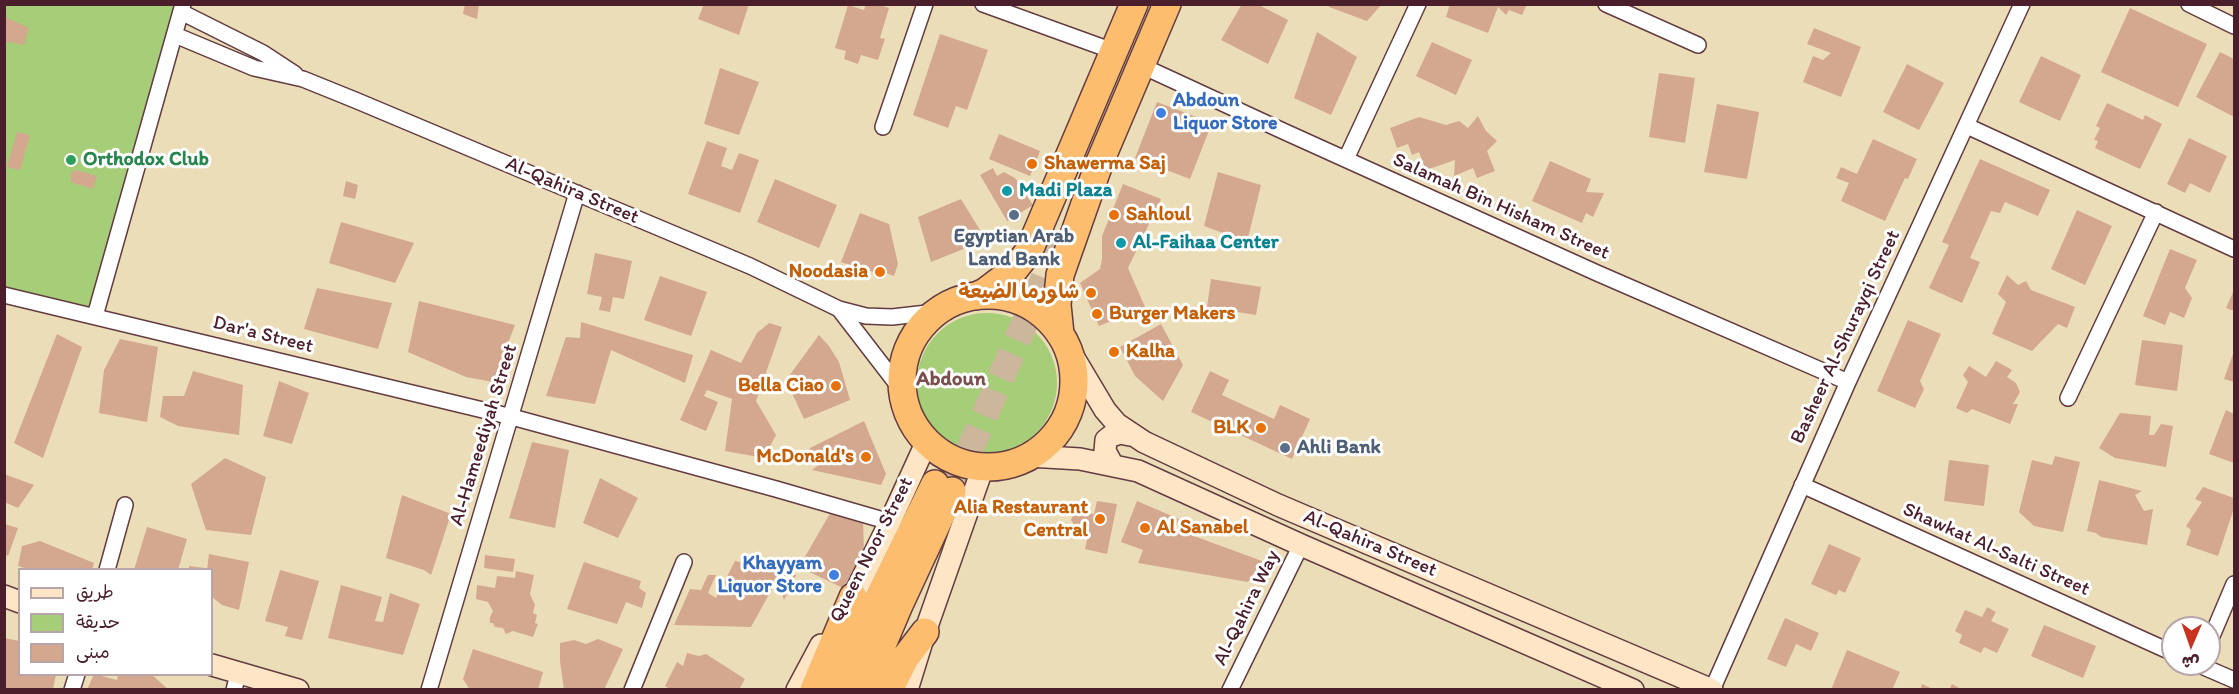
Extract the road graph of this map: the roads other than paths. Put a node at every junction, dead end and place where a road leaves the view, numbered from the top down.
1 (925, 4) edge
2 (983, 4) edge
3 (1134, 4) edge
4 (1167, 4) edge
5 (1418, 4) edge
6 (1606, 4) edge
7 (2022, 4) edge
8 (2190, 4) edge
9 (182, 8) edge
10 (2235, 26) edge
11 (175, 35) junction
12 (1698, 45) dead end
13 (1113, 51) junction
14 (1140, 64) junction
15 (303, 79) junction
16 (1967, 126) junction
17 (883, 127) dead end
18 (1346, 159) junction
19 (577, 193) junction
20 (2156, 212) junction
21 (2235, 249) edge
22 (4, 295) edge
23 (976, 296) junction
24 (838, 309) junction
25 (936, 312) junction
26 (95, 316) junction
27 (1064, 341) junction
28 (1848, 382) junction
29 (903, 392) junction
30 (2068, 398) dead end
31 (512, 417) junction
32 (1130, 435) junction
33 (927, 441) junction
34 (1029, 456) junction
35 (1112, 464) junction
36 (983, 467) junction
37 (1802, 485) junction
38 (125, 505) dead end
39 (890, 522) junction
40 (1301, 545) junction
41 (684, 562) dead end
42 (108, 568) edge
43 (2235, 584) edge
44 (853, 597) junction
45 (2221, 616) edge
46 (925, 632) joint
47 (2161, 648) edge
48 (213, 666) edge
49 (2221, 674) edge
50 (2235, 680) edge
51 (236, 682) edge
52 (898, 682) edge
53 (825, 683) edge
54 (298, 690) edge
55 (429, 690) edge
56 (632, 690) edge
57 (797, 690) edge
58 (863, 690) edge
59 (1230, 690) edge
60 (1633, 690) edge
61 (1712, 690) edge

1 - 17 street
2 - 13 street
3 - 13 highway
4 - 14 highway
5 - 18 street
6 - 12 street
7 - 16 street, Basheer Al-Shurayqi Street
8 - 10 street
9 - 11 street
9 - 15 street, Al-Qahira Street
11 - 15 street, Al-Qahira Street
11 - 26 street
13 - 23 highway
14 - 18 street, Salamah Bin Hisham Street
14 - 27 highway
15 - 19 street, Al-Qahira Street
16 - 20 street
16 - 28 street, Basheer Al-Shurayqi Street
18 - 28 street, Salamah Bin Hisham Street
19 - 24 street, Al-Qahira Street
19 - 31 street, Al-Hameediyah Street
20 - 21 street
20 - 30 street
22 - 26 street, Dar'a Street
23 - 25 highway
23 - 27 highway
24 - 25 street, Al-Qahira Street
24 - 29 street, Al-Qahira Street
25 - 29 highway
26 - 31 street, Dar'a Street
27 - 32 main road, Al-Qahira Street
27 - 34 highway
28 - 37 street, Basheer Al-Shurayqi Street
29 - 33 highway
31 - 39 street, Dar'a Street
31 - 55 street, Al-Hameediyah Street
32 - 35 main road
32 - 61 main road, Al-Qahira Street
33 - 36 highway
33 - 39 main road, Queen Noor Street
34 - 35 main road, Al-Qahira Street
34 - 36 highway
35 - 40 main road, Al-Qahira Street
36 - 46 main road
37 - 47 street, Shawkat Al-Salti Street
37 - 61 street, Basheer Al-Shurayqi Street
38 - 42 street
39 - 44 main road, Queen Noor Street
40 - 59 street, Al-Qahira Way
40 - 60 main road, Al-Qahira Street
41 - 56 street
43 - 45 street
44 - 53 highway
44 - 57 main road, Queen Noor Street
46 - 52 highway
48 - 51 main road
49 - 50 street
51 - 54 main road
53 - 58 highway, Queen Noor Street

